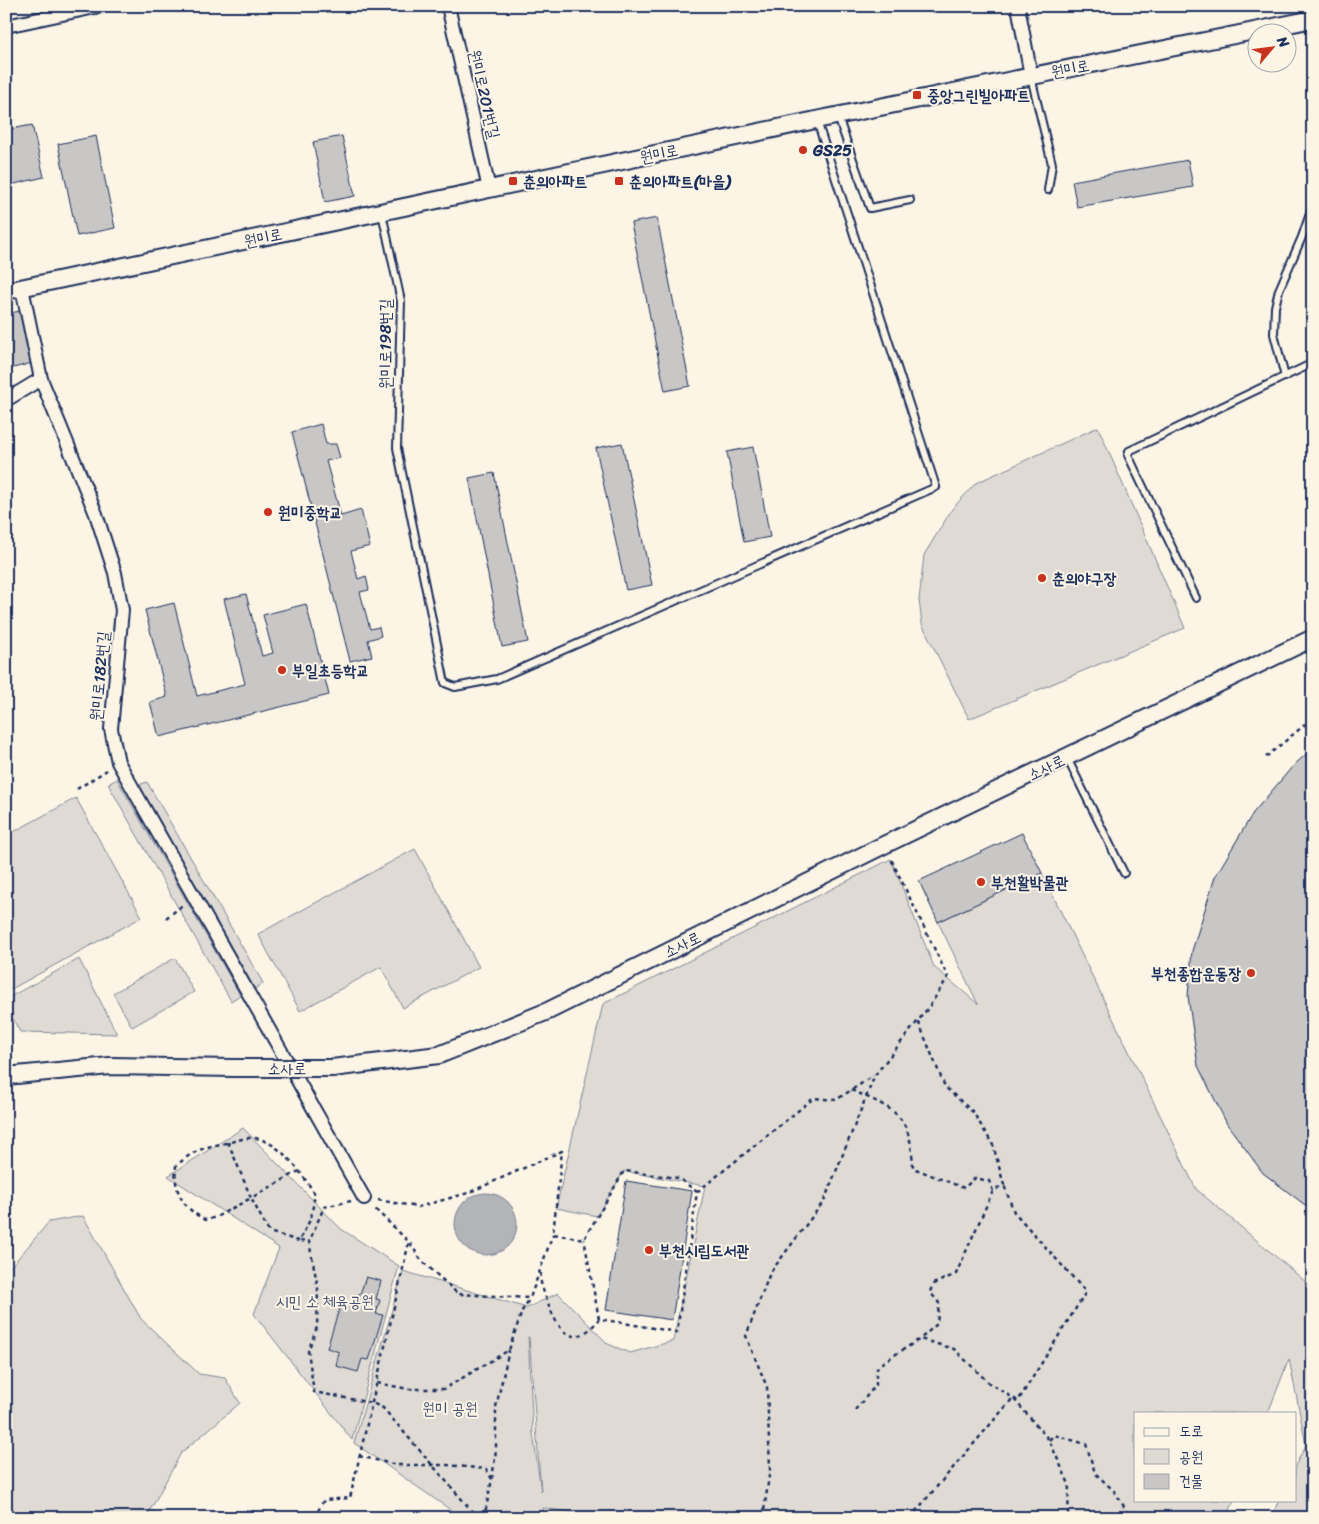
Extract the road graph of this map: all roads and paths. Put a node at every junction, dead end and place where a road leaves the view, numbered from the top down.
1 (100, 6) edge
2 (448, 6) edge
3 (1018, 6) edge
4 (1313, 19) edge
5 (6, 26) edge
6 (1031, 76) junction
7 (837, 115) junction
8 (816, 120) junction
9 (489, 189) junction
10 (1048, 190) dead end
11 (910, 200) dead end
12 (1313, 205) edge
13 (381, 212) junction
14 (14, 289) edge
15 (1313, 363) edge
16 (1285, 377) junction
17 (41, 379) junction
18 (6, 400) edge
19 (1196, 598) dead end
20 (1313, 638) edge
21 (1313, 718) edge
22 (1066, 757) junction
23 (1266, 757) dead end
24 (118, 762) junction
25 (77, 789) dead end
26 (884, 845) junction
27 (1124, 874) dead end
28 (194, 896) junction
29 (166, 918) dead end
30 (918, 1021) junction
31 (874, 1075) junction
32 (6, 1076) edge
33 (851, 1090) junction
34 (228, 1142) junction
35 (299, 1172) junction
36 (1004, 1185) junction
37 (994, 1191) junction
38 (697, 1192) junction
39 (251, 1198) junction
40 (364, 1198) junction
41 (553, 1234) junction
42 (584, 1239) junction
43 (299, 1241) junction
44 (309, 1242) junction
45 (409, 1242) junction
46 (543, 1262) junction
47 (530, 1298) junction
48 (599, 1319) junction
49 (920, 1339) junction
50 (509, 1350) junction
51 (376, 1383) junction
52 (1013, 1398) junction
53 (372, 1403) junction
54 (855, 1410) dead end
55 (1049, 1440) junction
56 (359, 1456) junction
57 (432, 1465) junction
58 (492, 1479) junction
59 (314, 1518) edge
60 (478, 1518) edge
61 (484, 1518) edge
62 (763, 1518) edge
63 (910, 1518) edge
64 (1068, 1518) edge
65 (1131, 1518) edge

1 - 5 street
2 - 9 street, 원미로201번길
3 - 6 street
4 - 6 street, 원미로
6 - 7 street, 원미로
6 - 10 lane
7 - 8 street, 원미로
7 - 11 lane
8 - 9 street, 원미로
8 - 13 lane, 원미로198번길
9 - 13 street, 원미로
12 - 16 lane
13 - 14 street, 원미로
14 - 17 street, 원미로182번길
15 - 16 lane
16 - 19 lane
17 - 18 street
17 - 24 street, 원미로182번길
20 - 22 street, 소사로
21 - 23 path
22 - 26 street, 소사로
22 - 27 lane
24 - 25 path
24 - 28 street, 원미로182번길
26 - 30 path
26 - 32 street, 소사로, bridge
28 - 29 path
28 - 40 street, 원미로182번길
30 - 31 path
30 - 36 path
31 - 33 path
31 - 62 path
33 - 37 path
33 - 38 path
34 - 35 path
34 - 39 path
34 - 39 path
35 - 39 path
35 - 43 path
36 - 37 path
36 - 52 path
37 - 49 path
38 - 42 path
38 - 48 path
39 - 43 path
40 - 41 path
40 - 44 path
40 - 45 path
41 - 42 path
41 - 46 path
42 - 48 path
43 - 44 path
44 - 53 path
45 - 47 path
45 - 51 path
46 - 47 path
46 - 48 path
47 - 50 path
49 - 52 path
49 - 54 path
50 - 51 path
50 - 58 path
51 - 53 path
52 - 55 path
52 - 63 path
53 - 56 path
53 - 57 path
55 - 64 path
55 - 65 path
56 - 57 path
56 - 59 path
57 - 58 path
57 - 60 path
58 - 61 path

